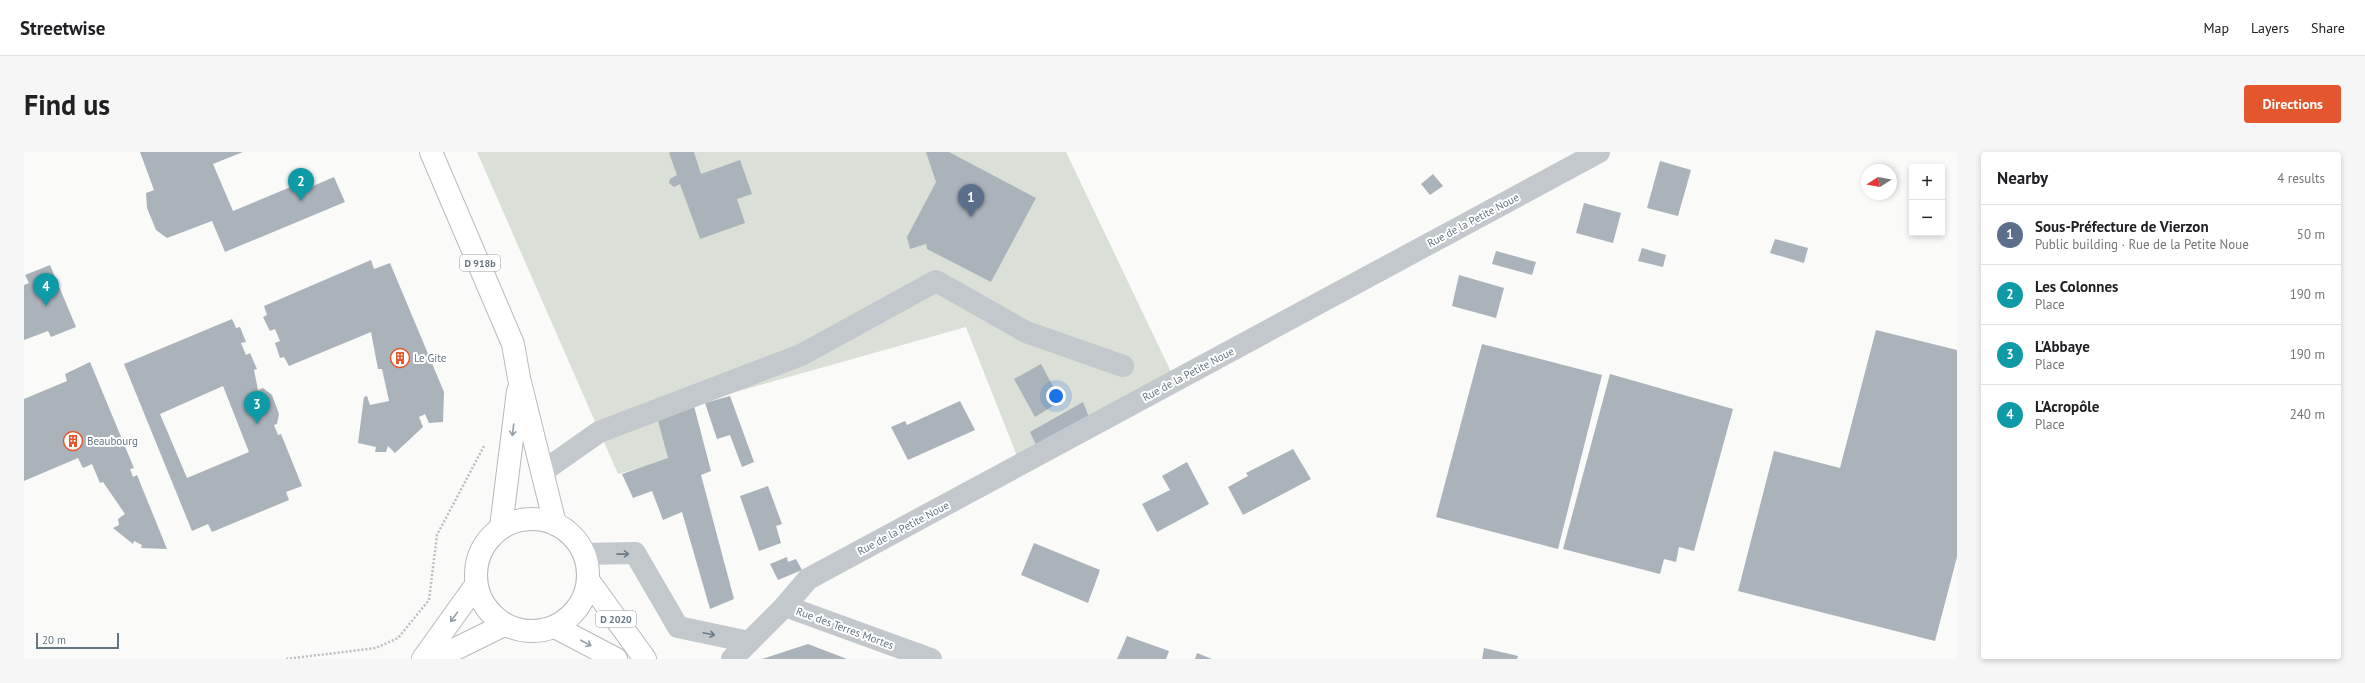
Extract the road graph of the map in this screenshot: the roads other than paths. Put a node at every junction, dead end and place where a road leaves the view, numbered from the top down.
1 (431, 152) edge
2 (1599, 152) edge
3 (1123, 366) dead end
4 (519, 378) junction
5 (542, 472) junction
6 (555, 524) junction
7 (501, 527) junction
8 (584, 554) junction
9 (588, 580) junction
10 (476, 585) junction
11 (785, 606) junction
12 (504, 625) junction
13 (555, 627) junction
14 (749, 642) junction
15 (423, 659) edge
16 (435, 659) edge
17 (616, 659) edge
18 (645, 659) edge
19 (732, 659) edge
20 (930, 659) edge

1 - 4 main road, D 918b
2 - 11 street, Rue de la Petite Noue
3 - 5 street
4 - 5 main road, D 918b
4 -> 7 main road, D 918b
5 - 6 main road, D 918b
6 - 7 main road
6 - 8 main road
7 - 10 main road
8 - 9 main road
8 -> 14 street
9 - 13 main road
9 - 18 main road, D 2020
10 - 12 main road
10 -> 15 main road
11 - 14 street, Rue des Terres Mortes
11 - 20 street, Rue des Terres Mortes
12 - 13 main road
12 - 16 main road
13 -> 17 main road
14 - 19 street, Rue des Terres Mortes

